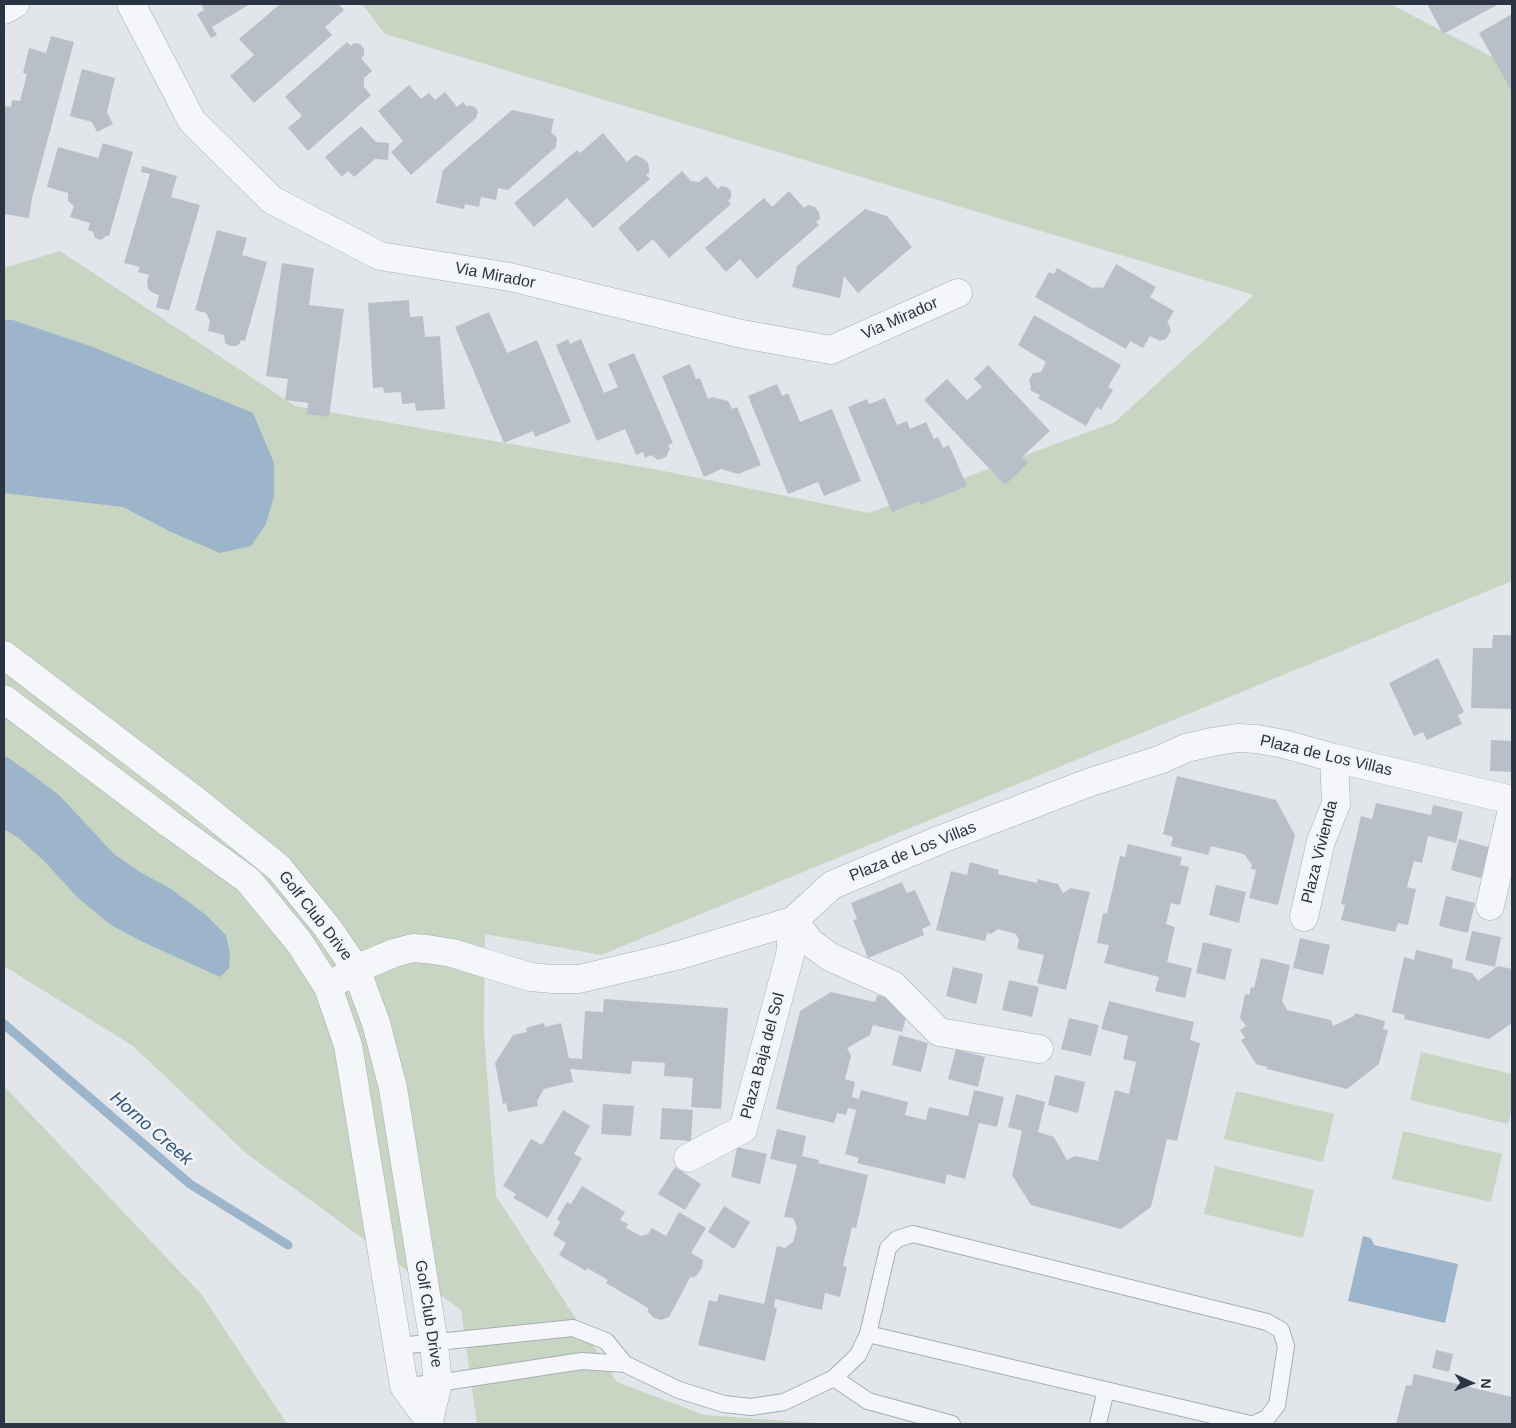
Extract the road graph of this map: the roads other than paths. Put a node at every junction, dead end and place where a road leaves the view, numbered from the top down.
1 (15, 4) edge
2 (130, 4) edge
3 (4, 10) edge
4 (958, 293) dead end
5 (4, 654) edge
6 (4, 698) edge
7 (1334, 758) junction
8 (1512, 800) edge
9 (1512, 809) edge
10 (1490, 906) dead end
11 (1304, 917) dead end
12 (793, 921) junction
13 (356, 969) junction
14 (328, 987) junction
15 (1039, 1049) dead end
16 (688, 1158) dead end
17 (868, 1334) junction
18 (434, 1344) junction
19 (399, 1346) junction
20 (625, 1364) junction
21 (834, 1378) junction
22 (438, 1383) junction
23 (404, 1386) junction
24 (1106, 1390) junction
25 (429, 1422) edge
26 (952, 1424) edge
27 (1098, 1424) edge
28 (1250, 1424) edge
29 (1254, 1424) edge

1 - 3 street
2 - 4 street, Via Mirador
5 - 13 street, Golf Club Drive
6 - 14 street, Golf Club Drive
7 - 8 street, Plaza de Los Villas
7 - 11 street, Plaza Vivienda
7 - 12 street, Plaza de Los Villas
9 - 10 street
12 - 13 street, Plaza de Los Villas
12 - 15 street
12 - 16 street, Plaza Baja del Sol
13 - 14 street, Plaza de Los Villas
13 - 18 street, Golf Club Drive
14 - 19 street, Golf Club Drive
17 - 21 lane
17 - 24 lane
17 - 29 lane
18 - 19 lane
18 - 20 lane
18 - 22 street, Golf Club Drive
19 - 23 street, Golf Club Drive
20 - 21 lane
20 - 22 lane
21 - 26 lane
22 - 23 lane
22 - 25 street, Golf Club Drive
23 - 25 street, Golf Club Drive
24 - 27 lane
24 - 28 lane

